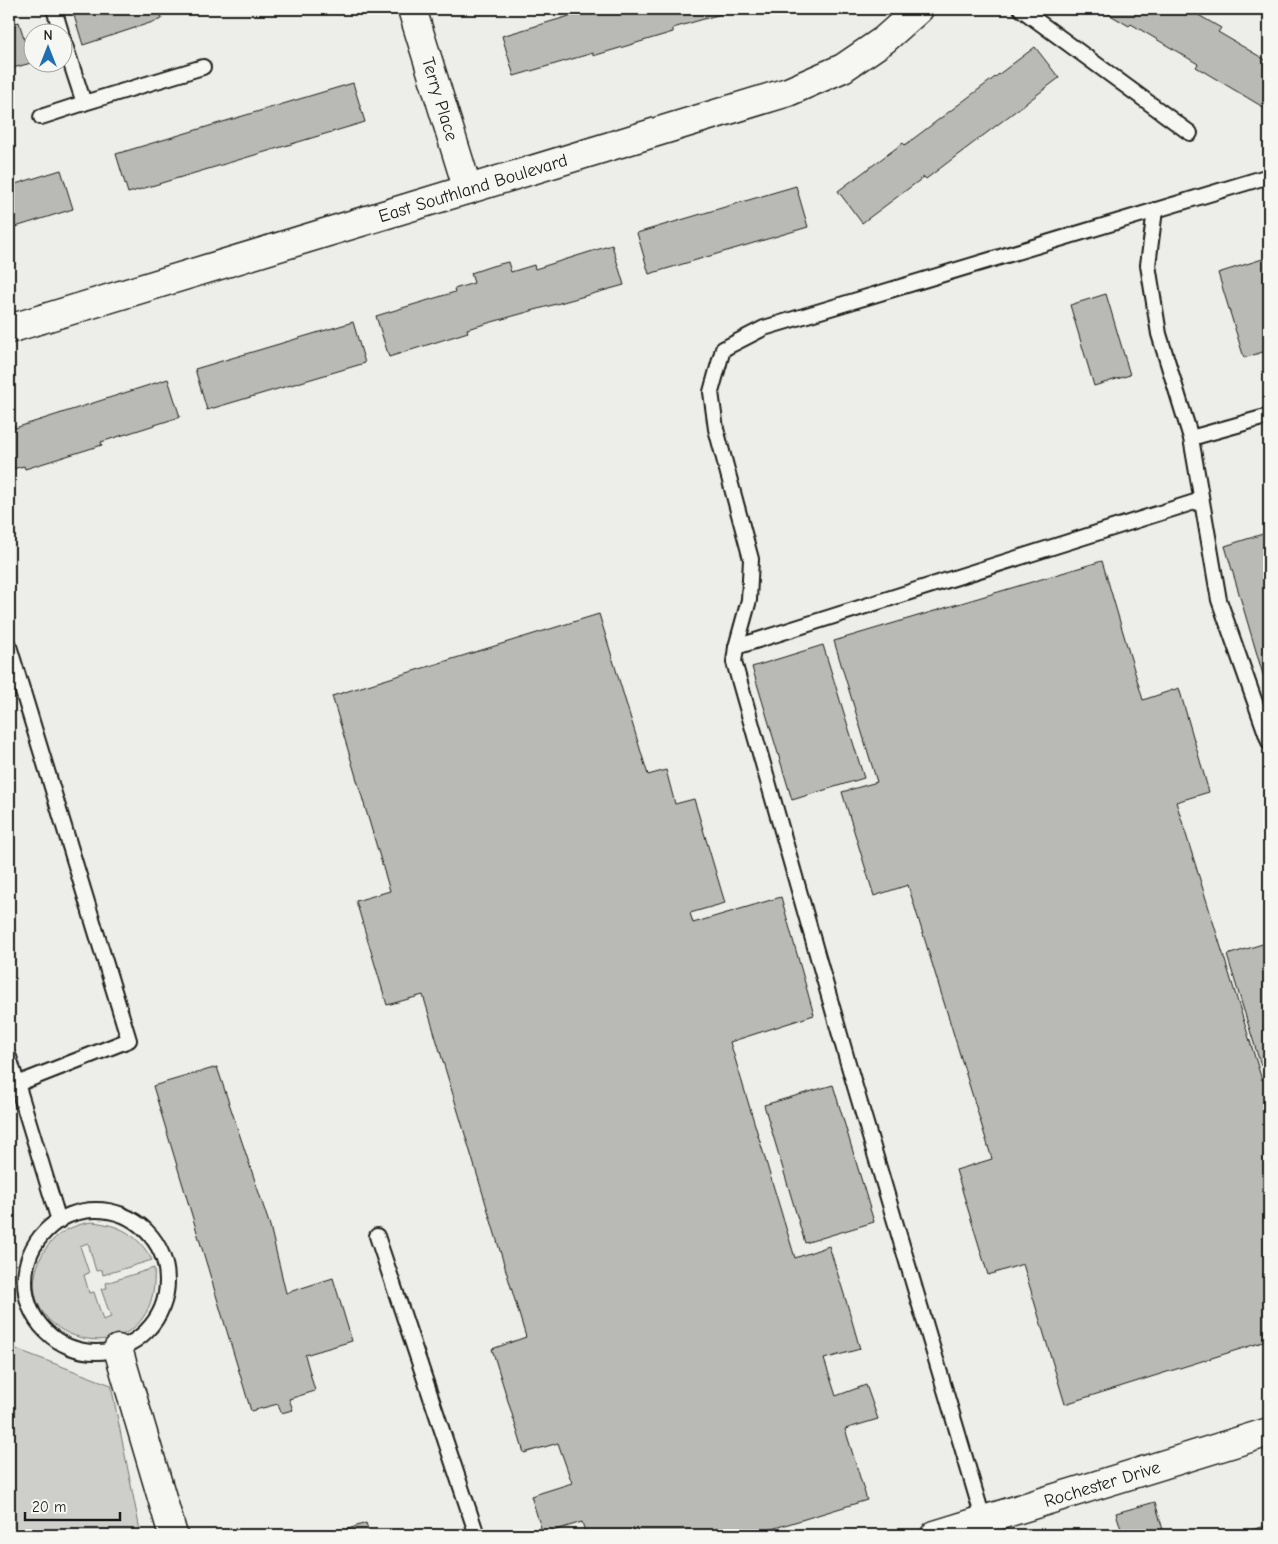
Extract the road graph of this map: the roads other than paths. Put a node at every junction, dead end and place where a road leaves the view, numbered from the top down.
1 (54, 9) edge
2 (412, 9) edge
3 (919, 9) edge
4 (1021, 9) edge
5 (58, 22) edge
6 (72, 65) edge
7 (203, 67) dead end
8 (84, 103) junction
9 (41, 117) dead end
10 (1190, 133) dead end
11 (1269, 176) edge
12 (468, 190) junction
13 (1155, 210) junction
14 (9, 329) edge
15 (1269, 416) edge
16 (1191, 438) junction
17 (1201, 500) junction
18 (9, 646) edge
19 (736, 647) junction
20 (1269, 742) edge
21 (9, 1057) edge
22 (17, 1084) junction
23 (59, 1221) junction
24 (377, 1236) dead end
25 (118, 1349) junction
26 (1269, 1432) edge
27 (986, 1528) edge
28 (173, 1535) edge
29 (477, 1535) edge
30 (935, 1535) edge

1 - 5 lane
2 - 12 street, Terry Place
3 - 12 street, East Southland Boulevard
4 - 10 lane
6 - 8 lane
7 - 8 lane
8 - 9 lane
11 - 13 lane
12 - 14 street, East Southland Boulevard
13 - 16 lane
13 - 19 lane
15 - 16 lane
16 - 17 lane
17 - 19 lane
17 - 20 lane
18 - 22 lane
19 - 27 lane
21 - 22 lane
22 - 23 lane
23 - 25 lane
23 - 25 lane
24 - 29 lane
25 - 28 street
26 - 27 street, Rochester Drive
27 - 30 street, Rochester Drive

